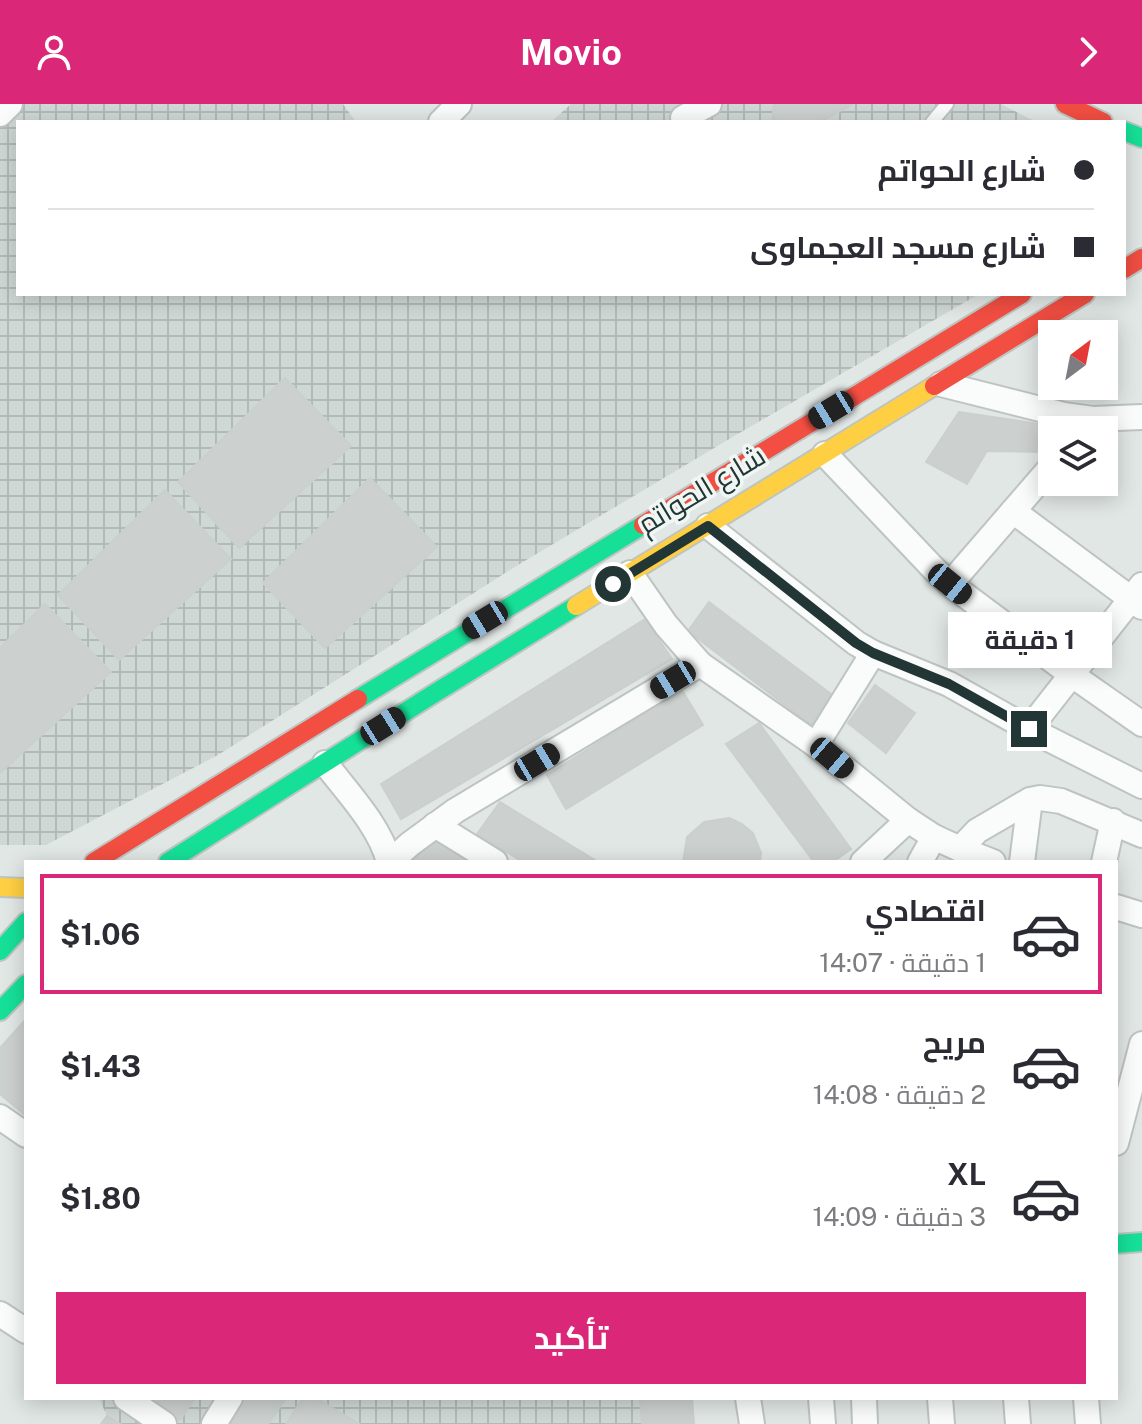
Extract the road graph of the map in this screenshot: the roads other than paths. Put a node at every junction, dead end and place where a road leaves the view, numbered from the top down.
1 (10, 104) edge
2 (459, 104) edge
3 (709, 104) edge
4 (947, 104) edge
5 (1052, 104) edge
6 (1065, 104) edge
7 (0, 114) edge
8 (683, 118) dead end
9 (443, 120) edge
10 (934, 120) edge
11 (1069, 120) edge
12 (1099, 120) edge
13 (1019, 296) edge
14 (1082, 296) edge
15 (941, 384) junction
16 (1067, 416) edge
17 (1142, 417) edge
18 (1118, 420) edge
19 (825, 454) junction
20 (1038, 482) edge
21 (1013, 511) junction
22 (708, 526) junction
23 (630, 573) junction
24 (950, 584) junction
25 (1138, 597) edge
26 (462, 635) junction
27 (873, 653) junction
28 (416, 663) junction
29 (700, 664) junction
30 (478, 667) junction
31 (1072, 675) junction
32 (435, 693) junction
33 (1142, 724) edge
34 (1029, 729) junction
35 (816, 745) junction
36 (325, 763) junction
37 (1142, 786) edge
38 (1030, 800) junction
39 (908, 820) junction
40 (1113, 821) junction
41 (435, 825) junction
42 (1142, 835) edge
43 (934, 837) junction
44 (960, 849) junction
45 (97, 860) edge
46 (171, 860) edge
47 (389, 860) edge
48 (392, 860) edge
49 (492, 860) edge
50 (865, 860) edge
51 (921, 860) edge
52 (988, 860) edge
53 (1022, 860) edge
54 (1104, 860) edge
55 (0, 887) edge
56 (24, 888) edge
57 (1118, 908) edge
58 (1142, 915) edge
59 (24, 924) edge
60 (0, 951) edge
61 (24, 986) edge
62 (0, 1011) edge
63 (1142, 1044) edge
64 (0, 1117) edge
65 (24, 1134) edge
66 (1118, 1135) edge
67 (1142, 1242) edge
68 (1118, 1244) edge
69 (0, 1314) edge
70 (24, 1330) edge
71 (129, 1400) edge
72 (229, 1400) edge
73 (748, 1400) edge
74 (821, 1400) edge
75 (864, 1400) edge
76 (940, 1400) edge
77 (1016, 1400) edge
78 (1086, 1400) edge
79 (164, 1424) edge
80 (214, 1424) edge
81 (752, 1424) edge
82 (823, 1424) edge
83 (865, 1424) edge
84 (942, 1424) edge
85 (1018, 1424) edge
86 (1088, 1424) edge

1 - 7 street
2 - 9 street
3 - 8 street
4 - 10 lane
5 - 11 main road
6 - 12 main road
13 - 26 main road, شارع الحواتم
14 - 15 main road, شارع الحواتم
15 - 16 street
15 - 19 main road, شارع الحواتم
17 - 18 street
19 - 22 main road, شارع الحواتم
19 - 24 street
20 - 21 street
21 - 24 street
21 - 25 street
22 - 23 main road, شارع الحواتم
22 - 27 street
23 - 29 street
23 - 30 main road, شارع الحواتم
24 - 31 street
25 - 31 street
26 - 28 main road, شارع الحواتم
26 - 30 main road
27 - 34 street
27 - 35 street
28 - 32 main road
28 - 45 main road, شارع الحواتم
29 - 35 street
29 - 41 street
30 - 32 main road, شارع الحواتم
31 - 33 street
31 - 34 street
32 - 36 main road, شارع الحواتم
34 - 37 street
35 - 39 street
36 - 46 main road, شارع الحواتم
36 - 47 street
38 - 40 street
38 - 44 street
38 - 53 street
39 - 43 street
39 - 50 street
40 - 42 street
40 - 54 street
41 - 48 street
41 - 49 street
43 - 44 street
43 - 51 street
44 - 52 street
55 - 56 main road
57 - 58 street
59 - 60 main road
61 - 62 main road
63 - 66 street
64 - 65 street
67 - 68 main road
69 - 70 street
71 - 79 street
72 - 80 street
73 - 81 street
74 - 82 street
75 - 83 street
76 - 84 street
77 - 85 street
78 - 86 street

